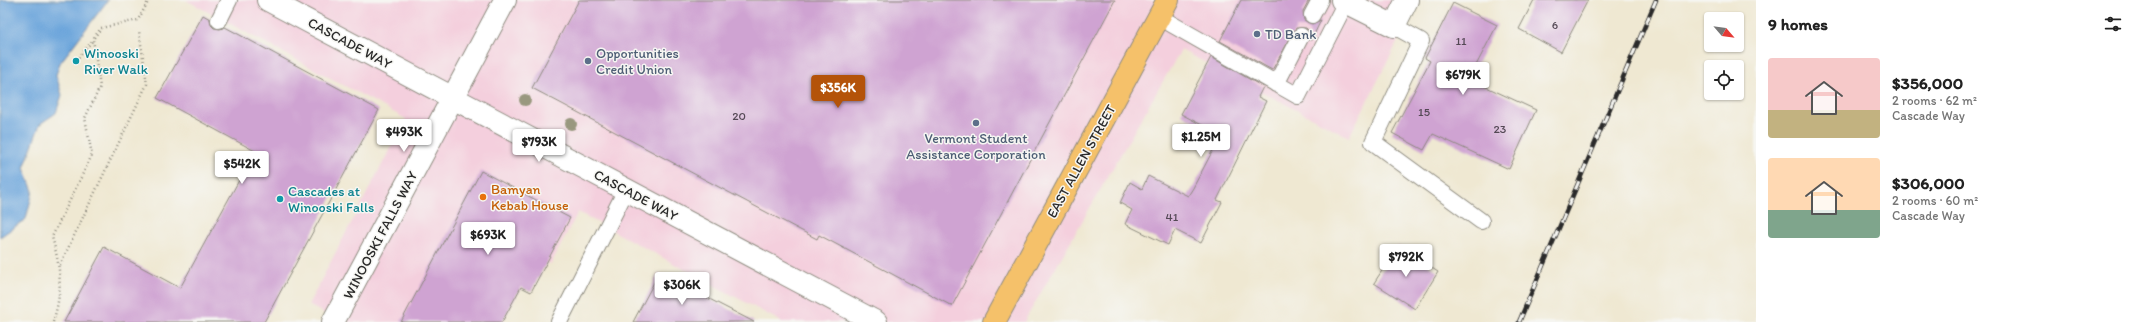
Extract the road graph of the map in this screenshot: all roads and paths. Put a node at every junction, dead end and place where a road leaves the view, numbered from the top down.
1 (148, 0) edge
2 (229, 0) edge
3 (268, 0) edge
4 (505, 0) edge
5 (1320, 0) edge
6 (1407, 0) edge
7 (1344, 1) edge
8 (1163, 9) edge
9 (1312, 15) dead end
10 (219, 20) dead end
11 (1394, 26) junction
12 (140, 31) dead end
13 (1301, 36) dead end
14 (93, 40) junction
15 (76, 61) dead end
16 (1276, 84) junction
17 (453, 98) junction
18 (626, 190) junction
19 (1481, 221) dead end
20 (60, 265) junction
21 (53, 322) edge
22 (333, 322) edge
23 (559, 322) edge
24 (876, 322) edge
25 (994, 322) edge

1 - 14 path
2 - 10 lane
3 - 17 street, CASCADE WAY
4 - 17 street, WINOOSKI FALLS WAY
5 - 9 lane
6 - 11 street
7 - 11 street
7 - 16 lane
8 - 16 lane
8 - 25 main road, EAST ALLEN STREET
11 - 19 lane
12 - 20 path
13 - 16 lane
14 - 15 path
14 - 20 path
17 - 18 street, CASCADE WAY
17 - 22 street, WINOOSKI FALLS WAY
18 - 23 lane
18 - 24 street, CASCADE WAY
20 - 21 path

